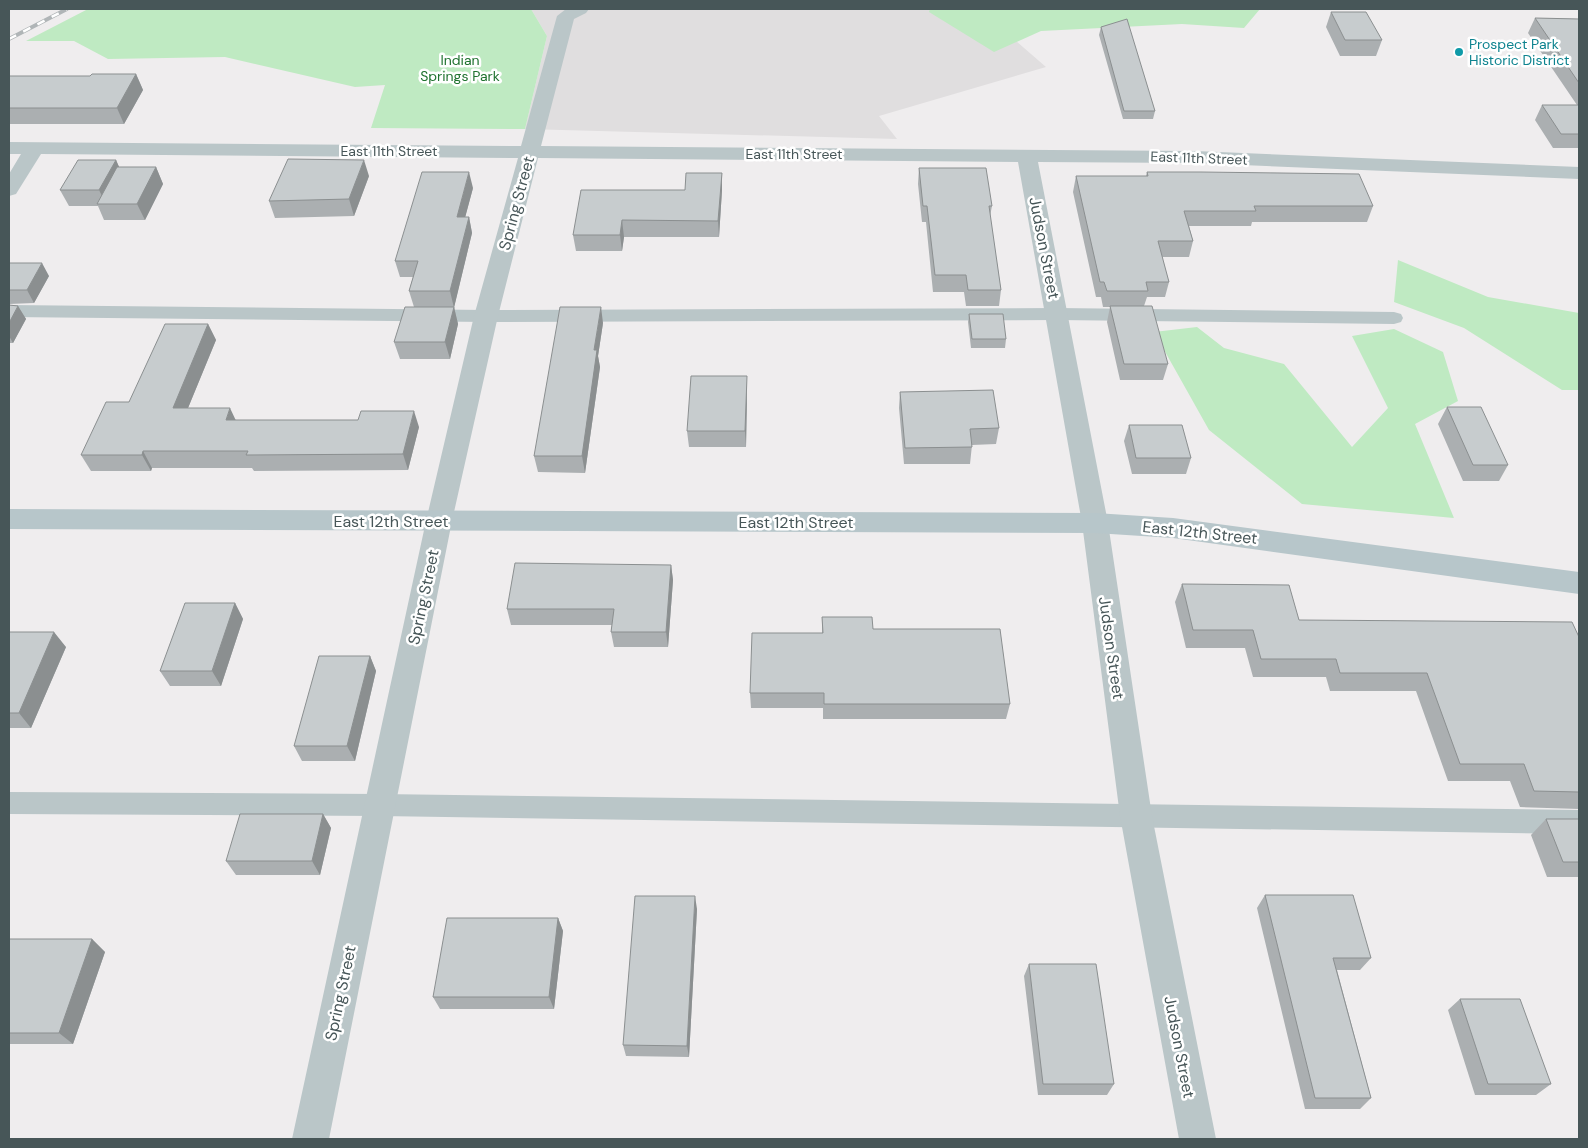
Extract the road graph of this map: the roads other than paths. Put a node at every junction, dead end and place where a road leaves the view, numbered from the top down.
1 (580, 9) edge
2 (9, 148) edge
3 (35, 148) junction
4 (530, 152) junction
5 (1027, 156) junction
6 (1579, 173) edge
7 (9, 190) edge
8 (9, 311) edge
9 (1057, 314) junction
10 (486, 316) junction
11 (1394, 318) dead end
12 (9, 519) edge
13 (438, 521) junction
14 (1095, 523) junction
15 (1579, 583) edge
16 (9, 803) edge
17 (380, 805) junction
18 (1136, 816) junction
19 (1579, 822) edge
20 (310, 1139) edge
21 (1198, 1139) edge

1 - 4 street, Spring Street
2 - 3 street, East 11th Street
3 - 4 street, East 11th Street
3 - 7 street
4 - 5 street, East 11th Street
4 - 10 street, Spring Street
5 - 6 street, East 11th Street
5 - 9 street, Judson Street
8 - 10 lane
9 - 10 lane
9 - 11 lane
9 - 14 street, Judson Street
10 - 13 street, Spring Street
12 - 13 street, East 12th Street
13 - 14 street, East 12th Street
13 - 17 street, Spring Street
14 - 15 street, East 12th Street
14 - 18 street, Judson Street
16 - 17 lane
17 - 18 lane
17 - 20 street, Spring Street
18 - 19 lane
18 - 21 street, Judson Street

